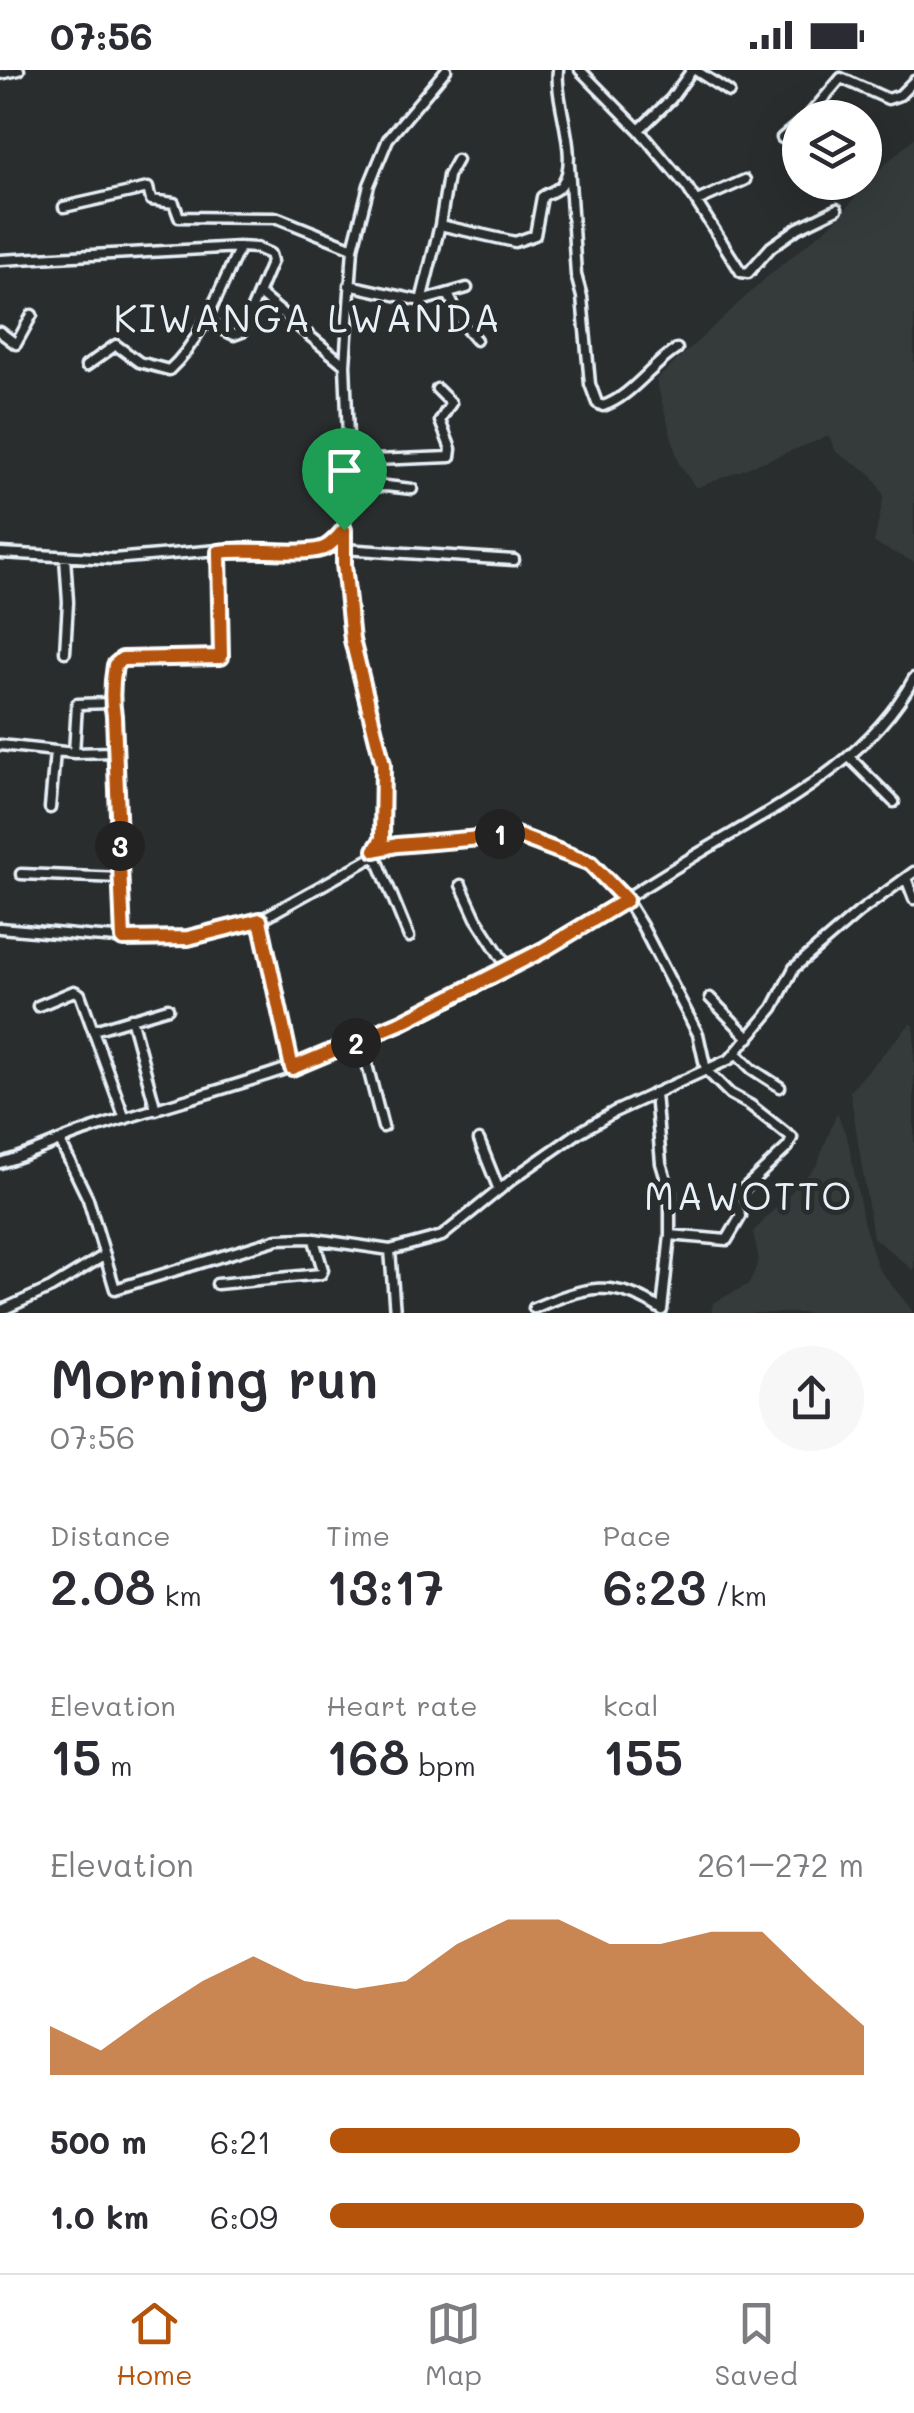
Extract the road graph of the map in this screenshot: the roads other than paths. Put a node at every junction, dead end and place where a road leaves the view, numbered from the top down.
1 (19, 70) edge
2 (446, 70) edge
3 (558, 70) edge
4 (580, 70) edge
5 (693, 70) edge
6 (0, 74) edge
7 (914, 81) edge
8 (730, 92) dead end
9 (822, 100) edge
10 (639, 130) junction
11 (458, 160) dead end
12 (569, 165) junction
13 (745, 180) dead end
14 (697, 201) junction
15 (64, 208) dead end
16 (838, 210) dead end
17 (440, 224) junction
18 (240, 246) junction
19 (353, 248) junction
20 (0, 260) edge
21 (350, 285) junction
22 (467, 288) dead end
23 (260, 294) junction
24 (449, 296) junction
25 (421, 301) junction
26 (32, 315) dead end
27 (204, 321) junction
28 (0, 332) edge
29 (476, 340) dead end
30 (677, 349) dead end
31 (345, 364) junction
32 (86, 366) dead end
33 (437, 389) dead end
34 (349, 461) junction
35 (349, 488) junction
36 (412, 489) dead end
37 (344, 530) junction
38 (343, 549) junction
39 (219, 552) junction
40 (0, 553) edge
41 (65, 557) junction
42 (514, 560) dead end
43 (65, 652) dead end
44 (914, 678) edge
45 (110, 703) junction
46 (0, 746) edge
47 (55, 752) junction
48 (114, 752) junction
49 (74, 753) junction
50 (849, 756) junction
51 (894, 802) dead end
52 (50, 808) dead end
53 (374, 854) junction
54 (21, 874) dead end
55 (910, 875) edge
56 (121, 878) junction
57 (461, 885) dead end
58 (914, 899) edge
59 (626, 900) junction
60 (260, 920) junction
61 (0, 928) edge
62 (409, 937) dead end
63 (123, 939) junction
64 (508, 968) junction
65 (710, 998) dead end
66 (38, 1006) dead end
67 (168, 1008) dead end
68 (131, 1018) junction
69 (94, 1030) junction
70 (749, 1038) junction
71 (361, 1041) junction
72 (736, 1053) junction
73 (292, 1068) junction
74 (706, 1070) junction
75 (780, 1088) dead end
76 (656, 1093) junction
77 (156, 1110) junction
78 (125, 1118) junction
79 (383, 1127) dead end
80 (480, 1140) dead end
81 (60, 1141) junction
82 (0, 1163) edge
83 (499, 1190) junction
84 (670, 1235) junction
85 (314, 1240) junction
86 (390, 1250) junction
87 (105, 1255) junction
88 (217, 1284) dead end
89 (534, 1308) dead end
90 (0, 1310) edge
91 (663, 1311) edge
92 (395, 1313) edge

1 - 6 street
2 - 19 street
3 - 12 street
4 - 10 street
5 - 8 street
5 - 10 street
7 - 9 street
10 - 14 street
11 - 17 street
12 - 17 street
12 - 30 street
13 - 14 street
14 - 16 street
15 - 19 street
17 - 25 street
18 - 20 street
18 - 23 street
18 - 27 street
19 - 21 street
21 - 25 street
21 - 31 street
22 - 24 street
23 - 27 street
23 - 31 street
24 - 25 street
24 - 29 street
26 - 28 street
27 - 32 street
31 - 34 street
33 - 34 street
34 - 35 street
35 - 36 street
35 - 37 street
37 - 38 street
37 - 39 street
38 - 42 street
38 - 53 street
39 - 41 street
39 - 45 street
40 - 41 street
41 - 43 street
44 - 50 street
45 - 48 street
45 - 49 street
46 - 47 street
47 - 49 street
47 - 52 street
48 - 49 street
48 - 56 street
50 - 51 street
50 - 59 street
53 - 59 street
53 - 60 street
53 - 62 street
54 - 56 street
55 - 58 street
55 - 70 street
56 - 63 street
57 - 64 street
59 - 64 street
59 - 74 street
60 - 63 street
60 - 73 street
61 - 63 street
64 - 71 street
65 - 70 street
66 - 69 street
67 - 68 street
68 - 69 street
68 - 77 street
69 - 78 street
70 - 72 street
71 - 73 street
71 - 79 street
72 - 74 street
72 - 75 street
73 - 77 street
74 - 76 street
74 - 84 street
76 - 83 street
76 - 84 street
77 - 78 street
78 - 81 street
80 - 83 street
81 - 82 street
81 - 87 street
83 - 86 street
84 - 91 street
85 - 86 street
85 - 87 street
85 - 88 street
86 - 92 street
87 - 90 street
89 - 91 street

